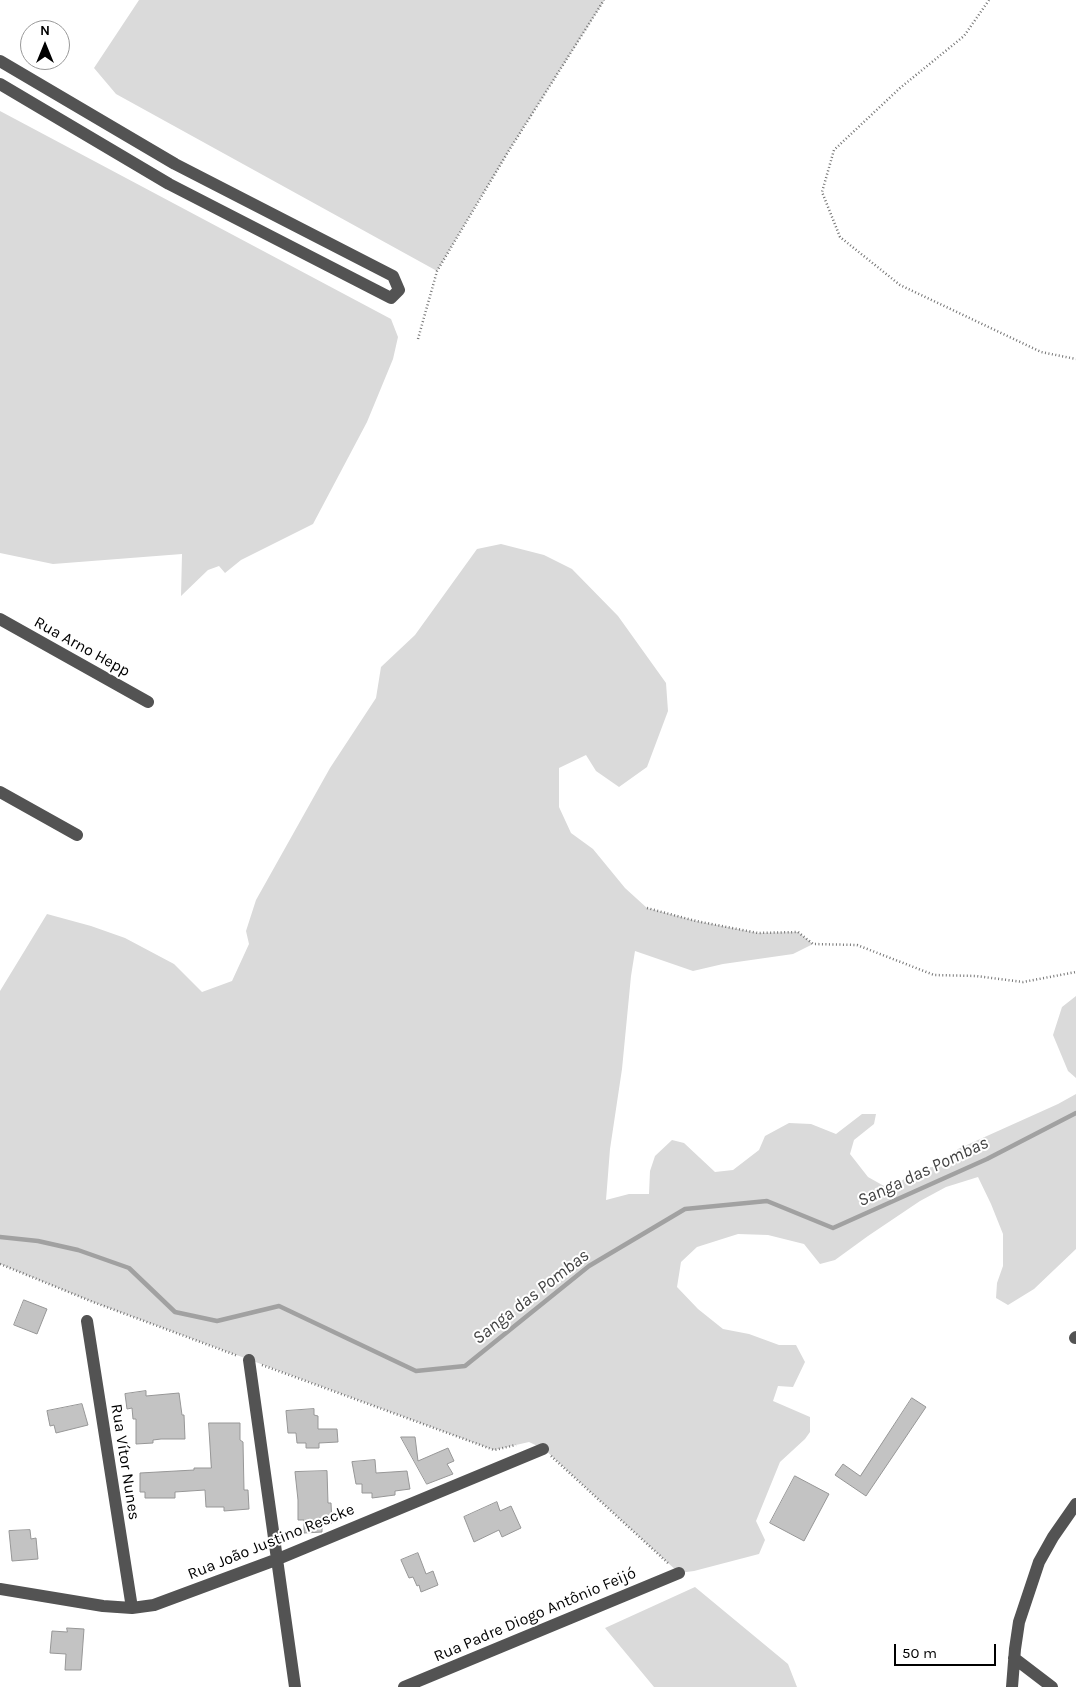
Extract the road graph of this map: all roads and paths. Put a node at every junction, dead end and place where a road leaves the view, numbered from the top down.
1 (604, 0) edge
2 (988, 0) edge
3 (0, 61) edge
4 (0, 84) edge
5 (418, 339) dead end
6 (1076, 360) edge
7 (0, 619) edge
8 (148, 702) dead end
9 (0, 792) edge
10 (77, 836) dead end
11 (647, 908) dead end
12 (1076, 972) edge
13 (0, 1264) edge
14 (87, 1321) dead end
15 (249, 1360) junction
16 (520, 1444) dead end
17 (544, 1449) joint
18 (1076, 1504) edge
19 (278, 1559) junction
20 (679, 1573) joint
21 (0, 1589) edge
22 (132, 1608) junction
23 (1015, 1653) junction
24 (431, 1682) edge
25 (295, 1687) edge
26 (404, 1687) edge
27 (1012, 1687) edge
28 (1052, 1687) edge

1 - 5 path
2 - 6 path
3 - 4 street
7 - 8 street, Rua Arno Hepp
9 - 10 street
11 - 12 path
13 - 15 path
14 - 22 street, Rua Vítor Nunes
15 - 16 path
15 - 19 street
17 - 19 street, Rua João Justino Rescke
17 - 20 path
18 - 23 street
19 - 22 street, Rua João Justino Rescke
19 - 25 street
20 - 24 street, Rua Padre Diogo Antônio Feijó
21 - 22 street, Rua João Justino Rescke
23 - 27 street
23 - 28 street
24 - 26 street, Rua Padre Diogo Antônio Feijó

